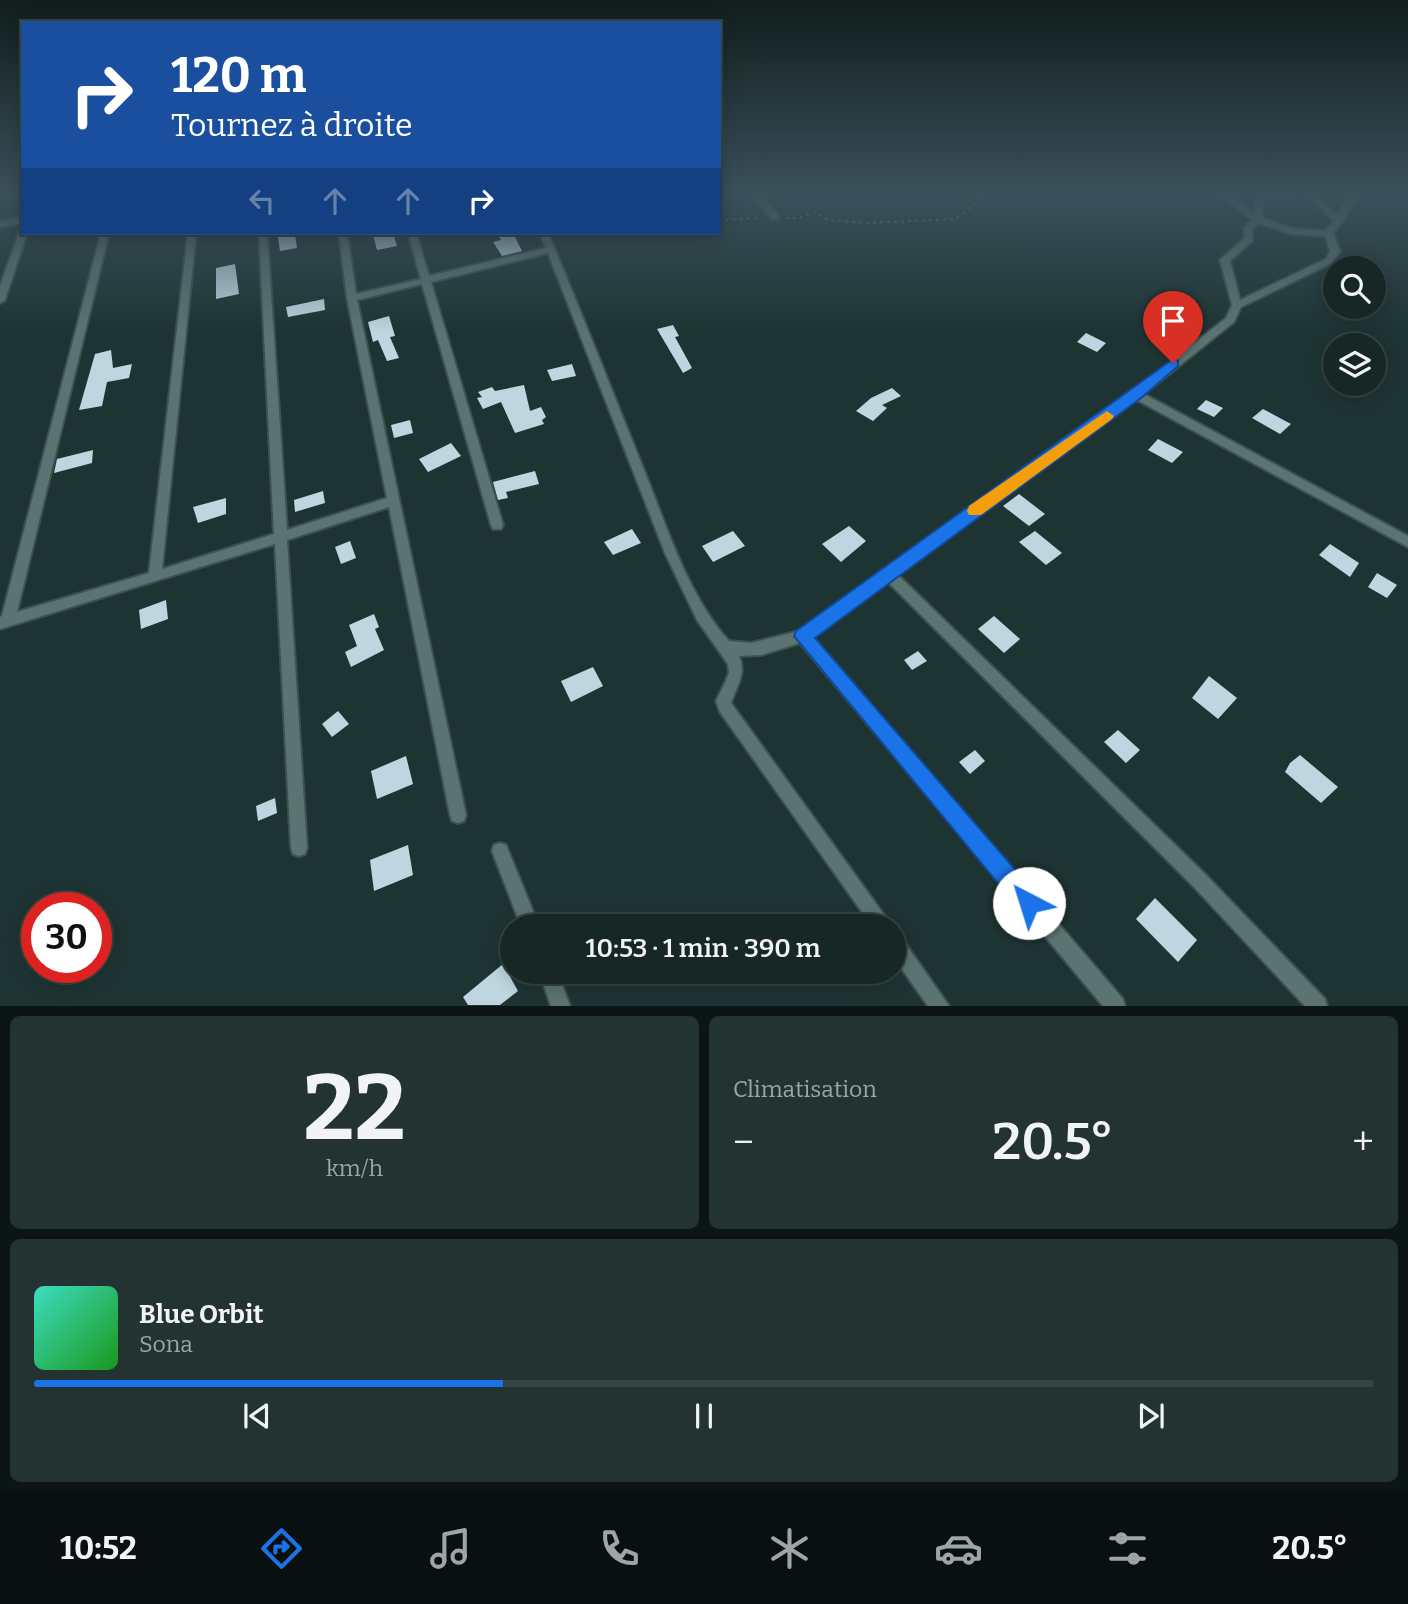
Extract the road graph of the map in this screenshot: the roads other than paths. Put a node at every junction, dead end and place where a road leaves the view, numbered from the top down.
1 (21, 239) edge
2 (102, 239) edge
3 (191, 239) edge
4 (263, 239) edge
5 (344, 239) edge
6 (414, 239) edge
7 (546, 239) edge
8 (1250, 239) edge
9 (1330, 239) edge
10 (551, 250) junction
11 (426, 281) junction
12 (352, 298) junction
13 (0, 300) edge
14 (1237, 305) junction
15 (1136, 395) junction
16 (394, 501) junction
17 (497, 525) dead end
18 (279, 537) junction
19 (1408, 542) edge
20 (889, 575) junction
21 (155, 577) junction
22 (4, 622) edge
23 (803, 636) junction
24 (721, 644) junction
25 (458, 815) dead end
26 (299, 848) dead end
27 (500, 851) dead end
28 (525, 914) edge
29 (874, 914) edge
30 (906, 959) edge
31 (553, 984) edge
32 (561, 1006) edge
33 (940, 1006) edge
34 (1115, 1006) edge
35 (1318, 1006) edge

1 - 13 street
2 - 22 street
3 - 21 street
4 - 18 street
5 - 12 street
6 - 11 street
7 - 10 street
8 - 14 street
9 - 14 street
10 - 11 street
10 - 24 street
11 - 12 street
11 - 17 street
12 - 16 street
14 - 15 street
15 - 19 street
15 - 20 street
16 - 18 street
16 - 25 street
18 - 21 street
18 - 26 street
20 - 23 street
20 - 35 street
21 - 22 street
23 - 24 street
23 - 34 street
24 - 29 street
27 - 28 street
30 - 33 street
31 - 32 street

